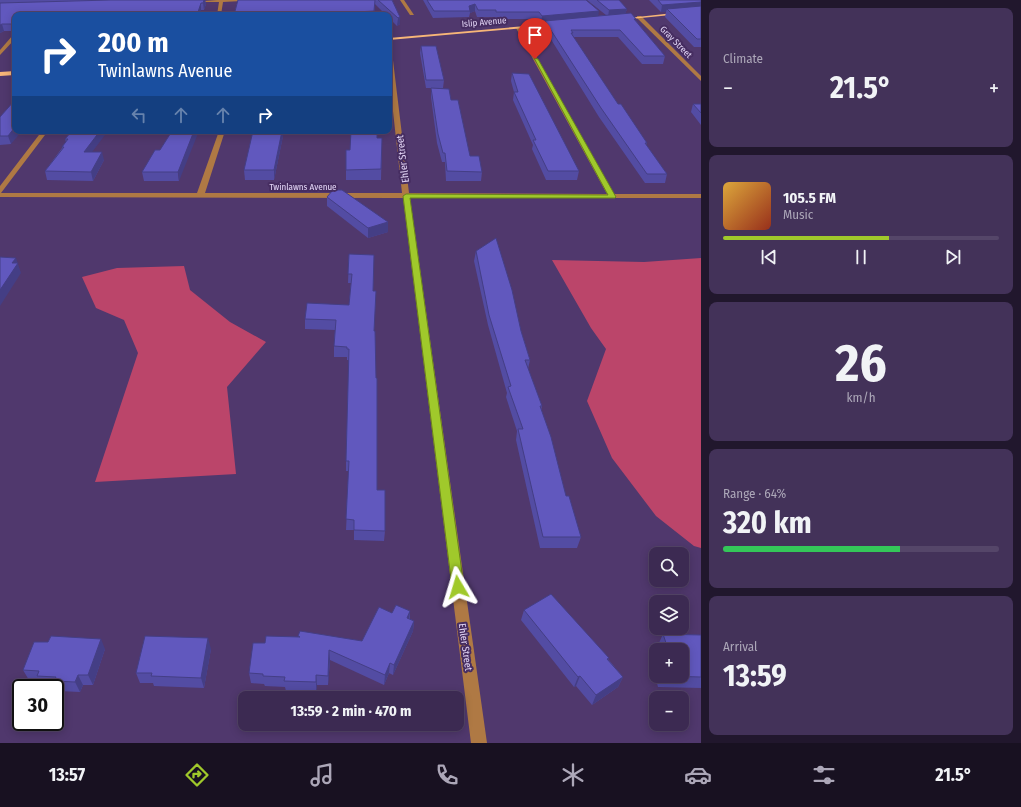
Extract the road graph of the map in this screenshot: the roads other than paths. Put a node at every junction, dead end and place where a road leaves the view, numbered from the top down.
1 (260, 0) edge
2 (402, 0) edge
3 (221, 1) edge
4 (189, 2) edge
5 (701, 11) edge
6 (219, 12) edge
7 (412, 14) dead end
8 (639, 17) junction
9 (613, 19) edge
10 (562, 24) edge
11 (518, 28) junction
12 (12, 38) edge
13 (1, 39) dead end
14 (392, 39) edge
15 (12, 40) edge
16 (0, 53) edge
17 (12, 73) edge
18 (0, 74) edge
19 (392, 77) edge
20 (701, 78) edge
21 (43, 134) edge
22 (221, 134) edge
23 (0, 191) edge
24 (0, 196) edge
25 (200, 196) junction
26 (406, 196) junction
27 (701, 196) edge
28 (612, 197) junction
29 (479, 743) edge

1 - 3 street
2 - 7 street
3 - 4 street
3 - 6 street
5 - 8 main road
8 - 9 main road
8 - 20 street, Gray Street
10 - 11 main road, Islip Avenue
11 - 14 main road, Islip Avenue
11 - 28 street
12 - 13 street
15 - 16 street
17 - 18 main road
19 - 26 street, Ehler Street
21 - 23 street
22 - 25 street
24 - 25 street, Twinlawns Avenue
25 - 26 street, Twinlawns Avenue
26 - 28 street, Twinlawns Avenue
26 - 29 street, Ehler Street
27 - 28 street, Twinlawns Avenue

